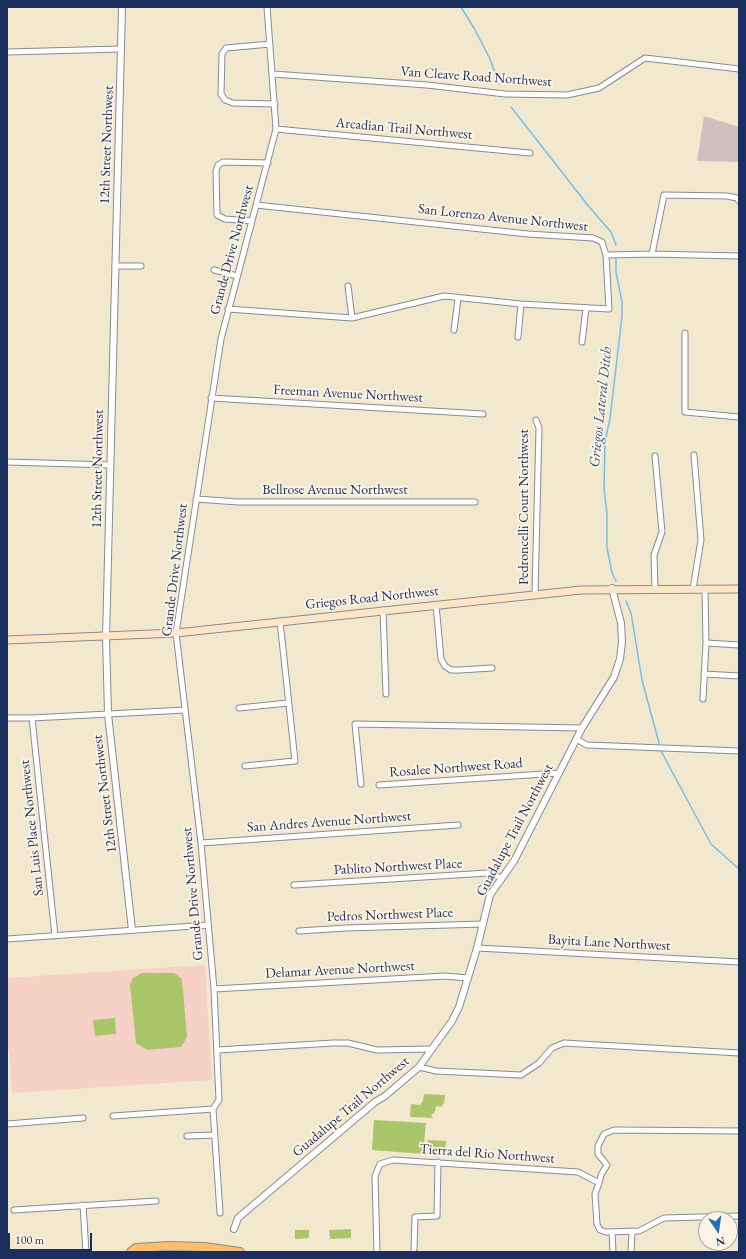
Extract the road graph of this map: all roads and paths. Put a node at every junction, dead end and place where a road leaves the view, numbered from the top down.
1 (122, 7) edge
2 (267, 7) edge
3 (270, 44) junction
4 (121, 49) junction
5 (7, 52) edge
6 (739, 69) edge
7 (273, 74) junction
8 (275, 104) junction
9 (276, 129) junction
10 (530, 153) dead end
11 (268, 163) junction
12 (739, 201) edge
13 (256, 205) junction
14 (252, 221) junction
15 (652, 254) junction
16 (606, 255) junction
17 (739, 256) edge
18 (115, 266) junction
19 (141, 266) dead end
20 (214, 270) dead end
21 (237, 276) junction
22 (348, 286) dead end
23 (458, 299) junction
24 (521, 304) junction
25 (586, 308) junction
26 (228, 309) junction
27 (352, 318) junction
28 (454, 330) dead end
29 (686, 333) dead end
30 (518, 337) dead end
31 (582, 342) dead end
32 (211, 398) junction
33 (483, 414) dead end
34 (739, 417) edge
35 (536, 420) dead end
36 (694, 455) dead end
37 (656, 456) dead end
38 (7, 462) edge
39 (110, 465) junction
40 (196, 499) junction
41 (475, 502) dead end
42 (612, 588) junction
43 (655, 588) junction
44 (693, 589) junction
45 (705, 589) junction
46 (739, 589) edge
47 (535, 594) junction
48 (436, 605) junction
49 (383, 610) junction
50 (280, 621) junction
51 (176, 633) junction
52 (106, 637) junction
53 (7, 640) edge
54 (706, 644) junction
55 (739, 645) edge
56 (492, 668) dead end
57 (704, 674) junction
58 (739, 676) edge
59 (386, 694) dead end
60 (703, 699) dead end
61 (288, 702) junction
62 (239, 708) dead end
63 (185, 710) junction
64 (108, 714) junction
65 (7, 718) edge
66 (32, 718) junction
67 (582, 728) junction
68 (576, 740) junction
69 (739, 751) edge
70 (245, 766) dead end
71 (559, 773) junction
72 (361, 784) dead end
73 (379, 785) dead end
74 (458, 825) dead end
75 (201, 843) junction
76 (502, 878) junction
77 (294, 885) dead end
78 (483, 924) junction
79 (208, 925) junction
80 (132, 930) junction
81 (299, 931) dead end
82 (55, 936) junction
83 (7, 939) edge
84 (477, 948) junction
85 (739, 962) edge
86 (467, 978) junction
87 (214, 989) junction
88 (432, 1049) junction
89 (218, 1050) junction
90 (739, 1053) edge
91 (419, 1067) junction
92 (213, 1109) junction
93 (113, 1116) dead end
94 (83, 1118) dead end
95 (7, 1124) edge
96 (739, 1131) edge
97 (214, 1135) junction
98 (187, 1136) dead end
99 (438, 1162) junction
100 (599, 1183) junction
101 (156, 1201) dead end
102 (83, 1205) junction
103 (14, 1210) dead end
104 (220, 1213) dead end
105 (739, 1216) edge
106 (234, 1230) dead end
107 (612, 1232) junction
108 (632, 1232) junction
109 (414, 1249) dead end
110 (86, 1252) edge
111 (131, 1252) edge
112 (240, 1252) edge
113 (377, 1252) edge
114 (613, 1252) edge
115 (631, 1252) edge

1 - 4 street, 12th Street Northwest
2 - 3 street, Grande Drive Northwest
3 - 7 street, Grande Drive Northwest
3 - 8 street
4 - 5 street
4 - 18 street, 12th Street Northwest
6 - 7 street, Van Cleave Road Northwest
7 - 8 street, Grande Drive Northwest
8 - 9 street, Grande Drive Northwest
9 - 10 street, Arcadian Trail Northwest
9 - 11 street, Grande Drive Northwest
11 - 13 street, Grande Drive Northwest
11 - 14 street
12 - 15 street
13 - 14 street, Grande Drive Northwest
13 - 16 street, San Lorenzo Avenue Northwest
14 - 21 street, Grande Drive Northwest
15 - 16 street
15 - 17 street
16 - 25 street
18 - 19 street
18 - 39 street, 12th Street Northwest
20 - 21 street
21 - 26 street, Grande Drive Northwest
22 - 27 street
23 - 24 street
23 - 27 street
23 - 28 street
24 - 25 street
24 - 30 street
25 - 31 street
26 - 27 street
26 - 32 street, Grande Drive Northwest
29 - 34 street
32 - 33 street, Freeman Avenue Northwest
32 - 40 street, Grande Drive Northwest
35 - 47 street, Pedroncelli Court Northwest
36 - 44 street
37 - 43 street
38 - 39 street
39 - 52 street, 12th Street Northwest
40 - 41 street, Bellrose Avenue Northwest
40 - 51 street, Grande Drive Northwest
42 - 43 main road, Griegos Road Northwest
42 - 47 main road, Griegos Road Northwest
42 - 67 street, Guadalupe Trail Northwest
43 - 44 main road, Griegos Road Northwest
44 - 45 main road, Griegos Road Northwest
45 - 46 main road, Griegos Road Northwest
45 - 54 street
47 - 48 main road, Griegos Road Northwest
48 - 49 main road, Griegos Road Northwest
48 - 56 street
49 - 50 main road, Griegos Road Northwest
49 - 59 street
50 - 51 main road, Griegos Road Northwest
50 - 61 street
51 - 52 main road, Griegos Road Northwest
51 - 63 street, Grande Drive Northwest
52 - 53 main road, Griegos Road Northwest
52 - 64 street, 12th Street Northwest
54 - 55 street
54 - 57 street
57 - 58 street
57 - 60 street
61 - 62 street
61 - 70 street
63 - 64 street
63 - 75 street, Grande Drive Northwest
64 - 66 street
64 - 80 street, 12th Street Northwest
65 - 66 street
66 - 82 street, San Luis Place Northwest
67 - 68 street, Guadalupe Trail Northwest
67 - 72 street
68 - 69 street
68 - 71 street, Guadalupe Trail Northwest
71 - 73 street, Rosalee Northwest Road
71 - 76 street, Guadalupe Trail Northwest
74 - 75 street, San Andres Avenue Northwest
75 - 79 street, Grande Drive Northwest
76 - 77 street, Pablito Northwest Place
76 - 78 street, Guadalupe Trail Northwest
78 - 81 street, Pedros Northwest Place
78 - 84 street, Guadalupe Trail Northwest
79 - 80 street
79 - 87 street, Grande Drive Northwest
80 - 82 street
82 - 83 street
84 - 85 street, Bayita Lane Northwest
84 - 86 street, Guadalupe Trail Northwest
86 - 87 street, Delamar Avenue Northwest
86 - 88 street, Guadalupe Trail Northwest
87 - 89 street, Grande Drive Northwest
88 - 89 street
88 - 91 street, Guadalupe Trail Northwest
89 - 92 street, Grande Drive Northwest
90 - 91 street
91 - 106 street, Guadalupe Trail Northwest
92 - 93 street
92 - 97 street, Grande Drive Northwest
94 - 95 street
96 - 100 street
97 - 98 street
97 - 104 street, Grande Drive Northwest
99 - 100 street, Tierra del Rio Northwest
99 - 109 street
99 - 113 street, Tierra del Rio Northwest
100 - 107 street
101 - 102 street
102 - 103 street
102 - 110 street
105 - 108 street
107 - 108 street
107 - 114 street
108 - 115 street
111 - 112 main road

